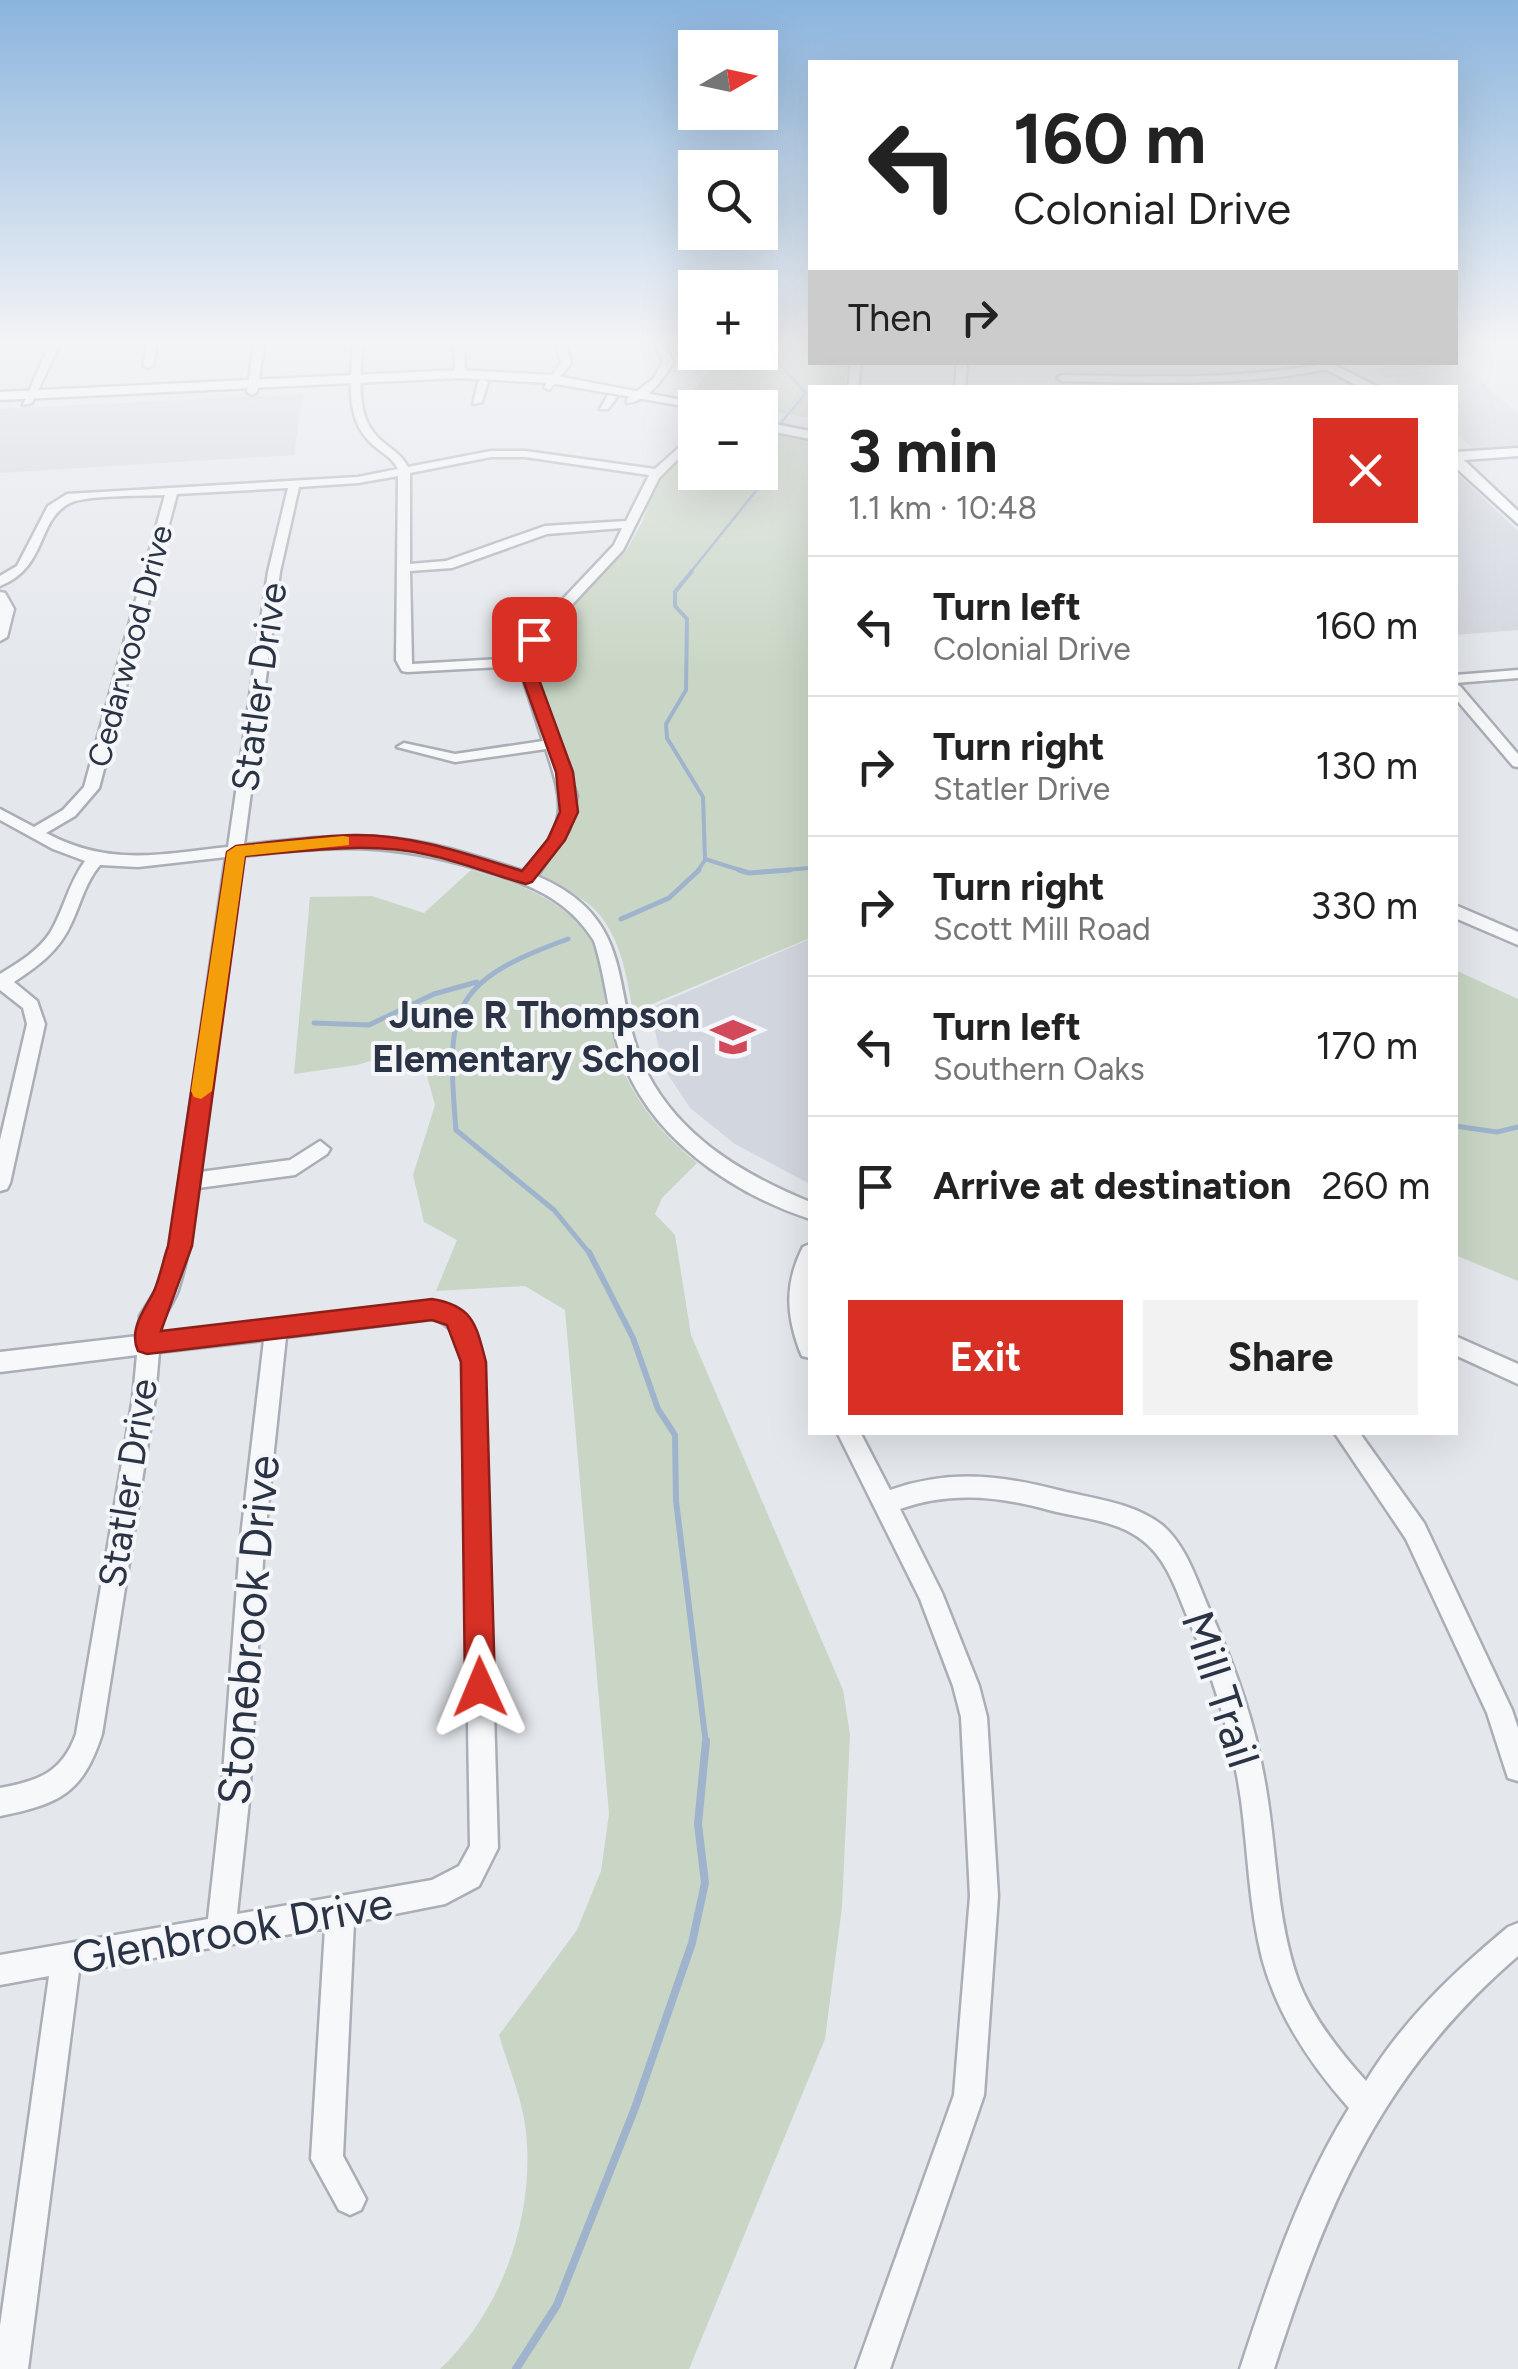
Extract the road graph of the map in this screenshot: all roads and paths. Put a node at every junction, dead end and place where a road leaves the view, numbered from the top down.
1 (387, 450) edge
2 (1518, 452) edge
3 (678, 453) edge
4 (1463, 460) edge
5 (1518, 461) edge
6 (404, 470) junction
7 (658, 473) junction
8 (1503, 478) junction
9 (294, 484) junction
10 (172, 492) junction
11 (45, 493) dead end
12 (61, 500) junction
13 (1518, 500) edge
14 (1518, 519) edge
15 (632, 524) junction
16 (404, 568) junction
17 (0, 582) edge
18 (0, 596) edge
19 (0, 637) edge
20 (526, 662) junction
21 (1518, 674) edge
22 (1458, 679) edge
23 (1458, 691) edge
24 (553, 744) junction
25 (404, 746) dead end
26 (1517, 759) edge
27 (0, 814) edge
28 (35, 833) junction
29 (236, 852) junction
30 (96, 858) junction
31 (526, 878) junction
32 (1458, 912) edge
33 (1518, 939) edge
34 (0, 982) edge
35 (320, 1149) dead end
36 (189, 1181) junction
37 (0, 1183) edge
38 (808, 1209) edge
39 (808, 1257) edge
40 (276, 1328) junction
41 (808, 1342) edge
42 (147, 1343) junction
43 (1458, 1345) edge
44 (0, 1362) edge
45 (1518, 1374) edge
46 (850, 1435) edge
47 (1347, 1435) edge
48 (885, 1503) junction
49 (1518, 1768) edge
50 (0, 1802) edge
51 (340, 1911) junction
52 (221, 1932) junction
53 (1518, 1937) edge
54 (66, 1959) junction
55 (0, 1970) edge
56 (1367, 2105) junction
57 (350, 2199) dead end
58 (10, 2369) edge
59 (873, 2369) edge
60 (1256, 2369) edge

1 - 6 street
2 - 4 main road
3 - 7 street
4 - 5 main road
4 - 8 main road
4 - 14 main road
5 - 8 main road
6 - 7 street
6 - 9 street
6 - 16 street
7 - 15 street
8 - 13 main road
9 - 10 street
9 - 29 street, Statler Drive
10 - 12 street
10 - 28 street, Cedarwood Drive
11 - 12 street
12 - 17 street
15 - 16 street
15 - 20 street
16 - 20 street
18 - 19 street
20 - 24 street
21 - 22 street
23 - 26 street
24 - 25 street
24 - 31 street
27 - 28 street
28 - 30 street
29 - 30 street
29 - 31 street
29 - 36 street, Statler Drive
30 - 34 street
31 - 38 street
32 - 33 street
34 - 37 street
35 - 36 street
36 - 42 street, Statler Drive
39 - 41 street
40 - 42 street
40 - 51 street, Glenbrook Drive
40 - 52 street, Stonebrook Drive
42 - 44 street
42 - 50 street, Statler Drive
43 - 45 street
46 - 48 street
47 - 49 street
48 - 56 street, Mill Trail
48 - 59 street
51 - 52 street, Glenbrook Drive
51 - 57 street
52 - 54 street, Glenbrook Drive
53 - 56 street
54 - 55 street, Glenbrook Drive
54 - 58 street
56 - 60 street

